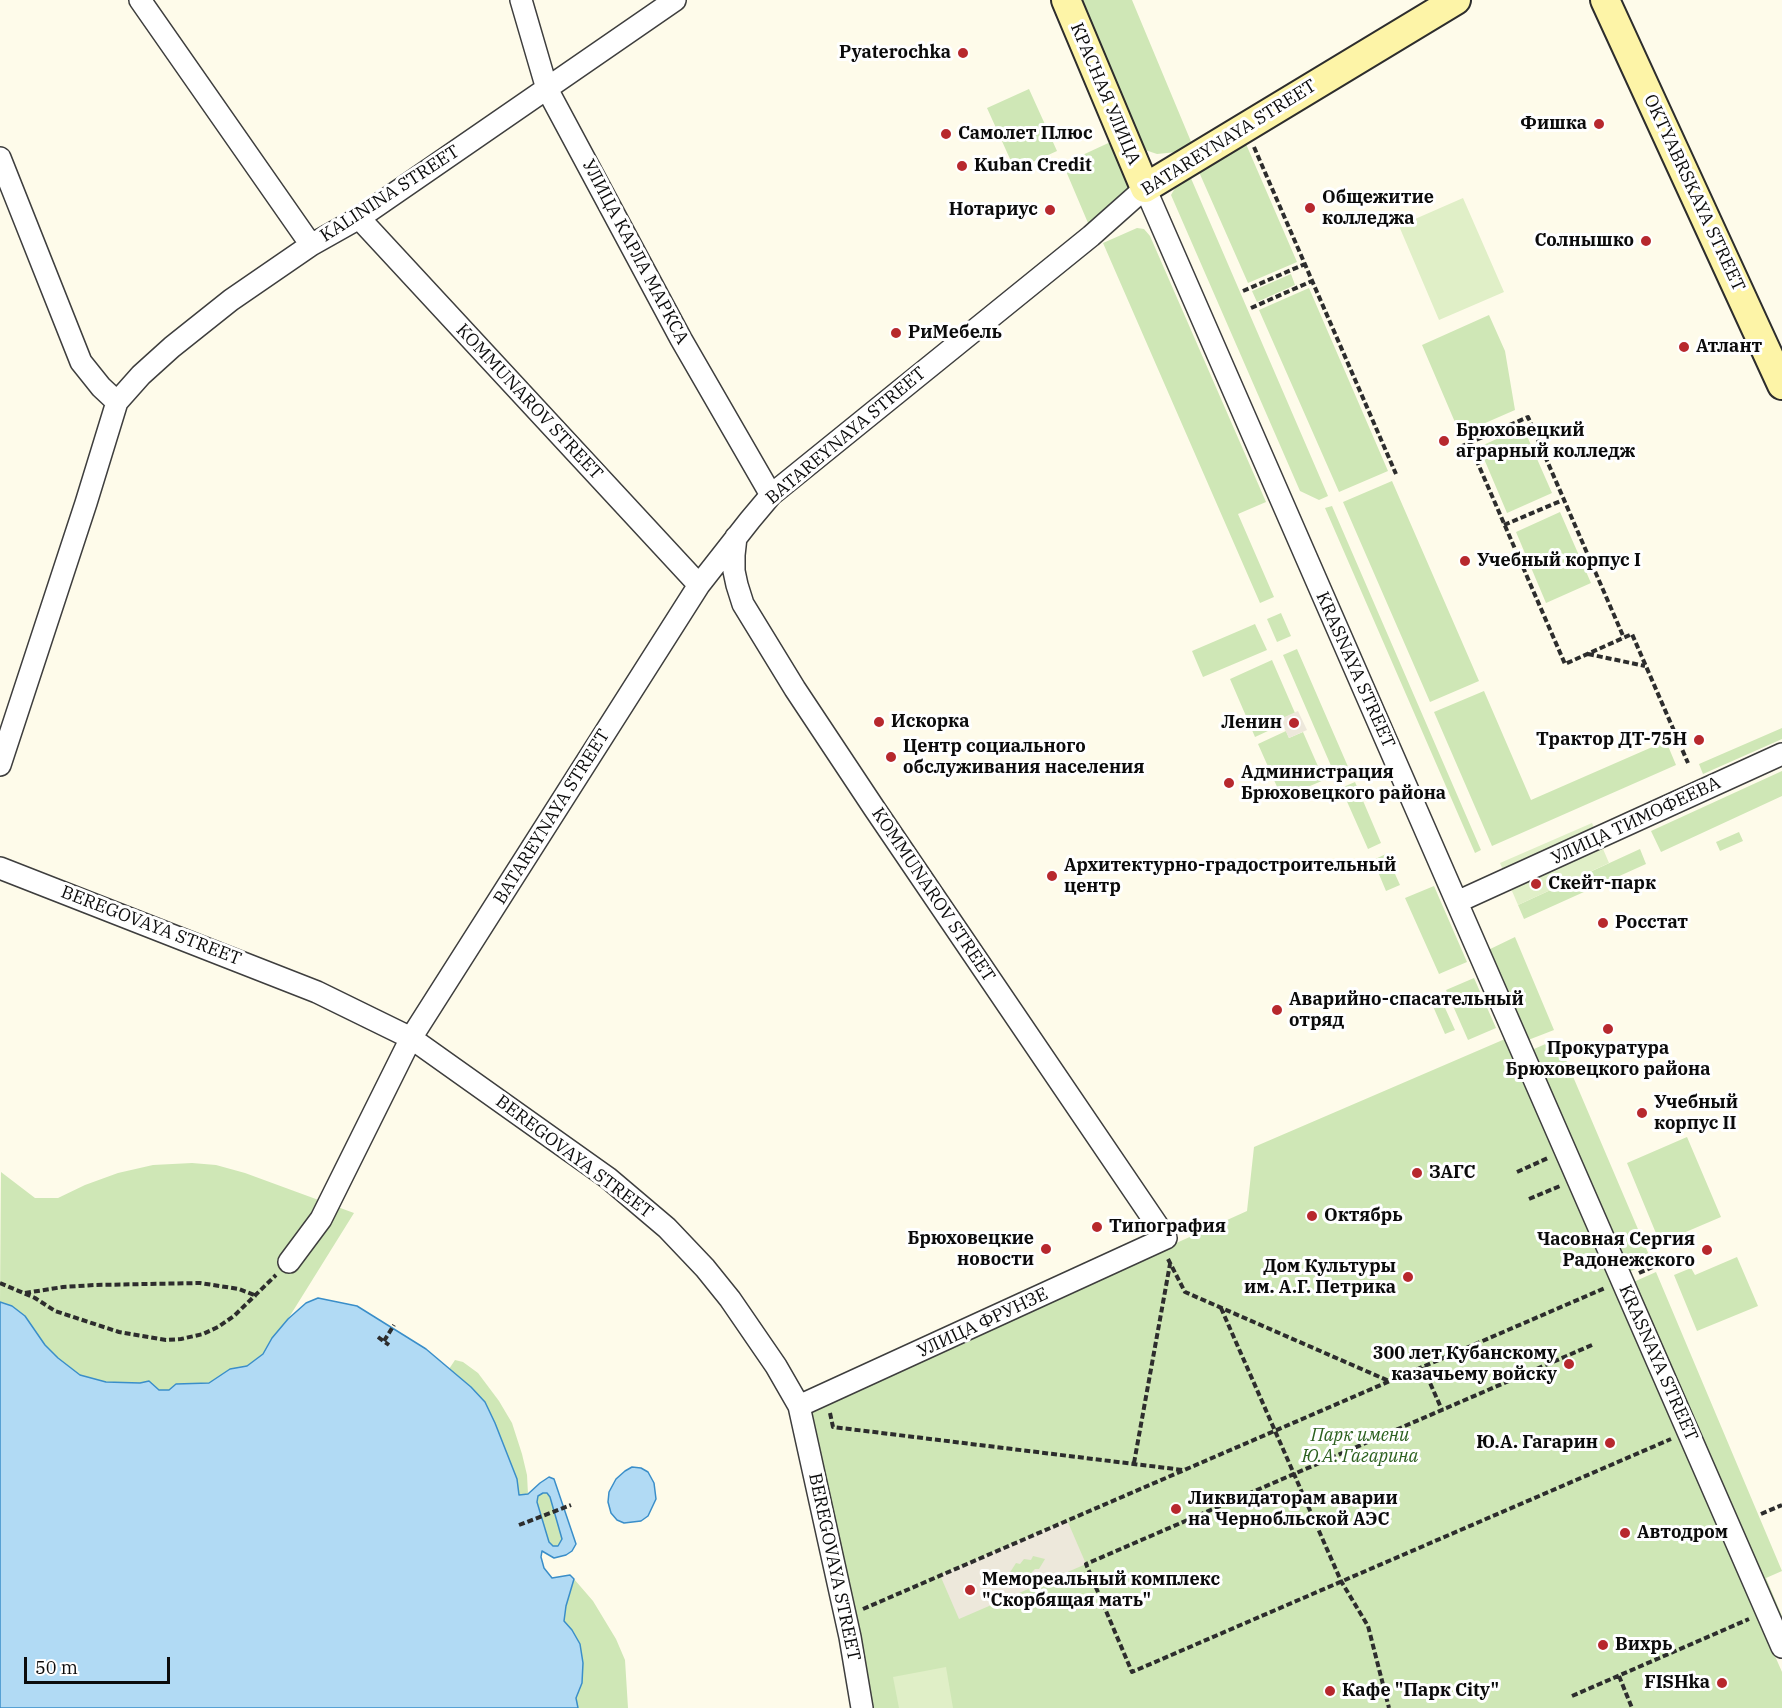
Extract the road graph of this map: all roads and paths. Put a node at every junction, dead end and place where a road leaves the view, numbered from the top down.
1 (140, 0) edge
2 (521, 0) edge
3 (675, 0) edge
4 (1066, 0) edge
5 (1456, 0) edge
6 (1605, 0) edge
7 (548, 89) junction
8 (1250, 137) dead end
9 (0, 158) edge
10 (1145, 188) junction
11 (359, 218) junction
12 (311, 245) junction
13 (1305, 264) junction
14 (1312, 281) junction
15 (1243, 291) dead end
16 (1251, 308) dead end
17 (1782, 385) edge
18 (117, 402) junction
19 (1468, 443) junction
20 (1460, 447) dead end
21 (1396, 474) dead end
22 (771, 495) junction
23 (1563, 500) junction
24 (1504, 525) junction
25 (736, 537) junction
26 (699, 585) junction
27 (1624, 638) junction
28 (1588, 654) junction
29 (1646, 666) junction
30 (1782, 754) edge
31 (1688, 763) dead end
32 (0, 765) edge
33 (0, 868) edge
34 (1457, 902) junction
35 (411, 1038) junction
36 (1565, 1150) junction
37 (1516, 1172) dead end
38 (1577, 1178) junction
39 (1529, 1199) dead end
40 (1163, 1240) junction
41 (289, 1262) joint
42 (1170, 1264) junction
43 (1657, 1265) dead end
44 (1622, 1281) junction
45 (0, 1283) edge
46 (24, 1293) junction
47 (257, 1296) junction
48 (1221, 1308) junction
49 (394, 1325) dead end
50 (378, 1337) dead end
51 (384, 1341) junction
52 (389, 1345) dead end
53 (1592, 1345) dead end
54 (1423, 1366) junction
55 (1389, 1381) junction
56 (799, 1406) junction
57 (1442, 1410) junction
58 (833, 1427) dead end
59 (1275, 1430) junction
60 (1688, 1431) junction
61 (1134, 1464) junction
62 (1184, 1470) junction
63 (1294, 1474) junction
64 (571, 1505) dead end
65 (1782, 1505) edge
66 (1761, 1514) dead end
67 (519, 1526) dead end
68 (1341, 1581) junction
69 (1767, 1612) junction
70 (846, 1616) junction
71 (1782, 1647) edge
72 (1619, 1676) junction
73 (1572, 1696) dead end
74 (862, 1708) edge
75 (1389, 1708) edge
76 (1632, 1708) edge

1 - 12 street
2 - 7 street, УЛИЦА КАРЛА МАРКСА
3 - 7 street, KALININA STREET
4 - 10 street, КРАСНАЯ УЛИЦА
5 - 10 street, BATAREYNAYA STREET
6 - 17 street, OKTYABRSKAYA STREET
7 - 11 street, KALININA STREET
7 - 22 street, УЛИЦА КАРЛА МАРКСА
8 - 13 path
9 - 18 street
10 - 22 street, BATAREYNAYA STREET
10 - 34 street, KRASNAYA STREET
11 - 12 street, KALININA STREET
11 - 26 street, KOMMUNAROV STREET
12 - 18 street, KALININA STREET
13 - 14 path
13 - 15 path
14 - 16 path
14 - 21 path
18 - 32 street
19 - 20 path
19 - 23 path
19 - 24 path
22 - 25 street, BATAREYNAYA STREET
23 - 24 path
23 - 27 path
24 - 28 path
25 - 26 street, BATAREYNAYA STREET
25 - 40 street, KOMMUNAROV STREET
26 - 35 street, BATAREYNAYA STREET
27 - 28 path
27 - 29 path
28 - 29 path
29 - 31 path
30 - 34 street, УЛИЦА ТИМОФЕЕВА
33 - 35 street, BEREGOVAYA STREET
34 - 36 street, KRASNAYA STREET
35 - 41 street, BATAREYNAYA STREET
35 - 56 street, BEREGOVAYA STREET
36 - 37 path
36 - 38 street, KRASNAYA STREET
38 - 39 path
38 - 44 street, KRASNAYA STREET
40 - 42 path
40 - 56 street, УЛИЦА ФРУНЗЕ
41 - 47 path
42 - 48 path
42 - 61 path
43 - 44 path
44 - 54 path
44 - 60 street, KRASNAYA STREET
45 - 46 path
46 - 47 path
46 - 47 path
48 - 55 path
48 - 59 path
49 - 51 path
50 - 51 path
51 - 52 path
53 - 57 path
54 - 55 path
54 - 57 path
55 - 59 path
56 - 70 street, BEREGOVAYA STREET
57 - 63 path
58 - 61 path
59 - 62 path
59 - 63 path
60 - 68 path
60 - 69 street, KRASNAYA STREET
61 - 62 path
62 - 70 path
63 - 68 path
63 - 68 path
64 - 67 path
65 - 66 path
68 - 75 path
69 - 71 street, KRASNAYA STREET
69 - 72 path
70 - 74 street, BEREGOVAYA STREET
72 - 73 path
72 - 76 path

